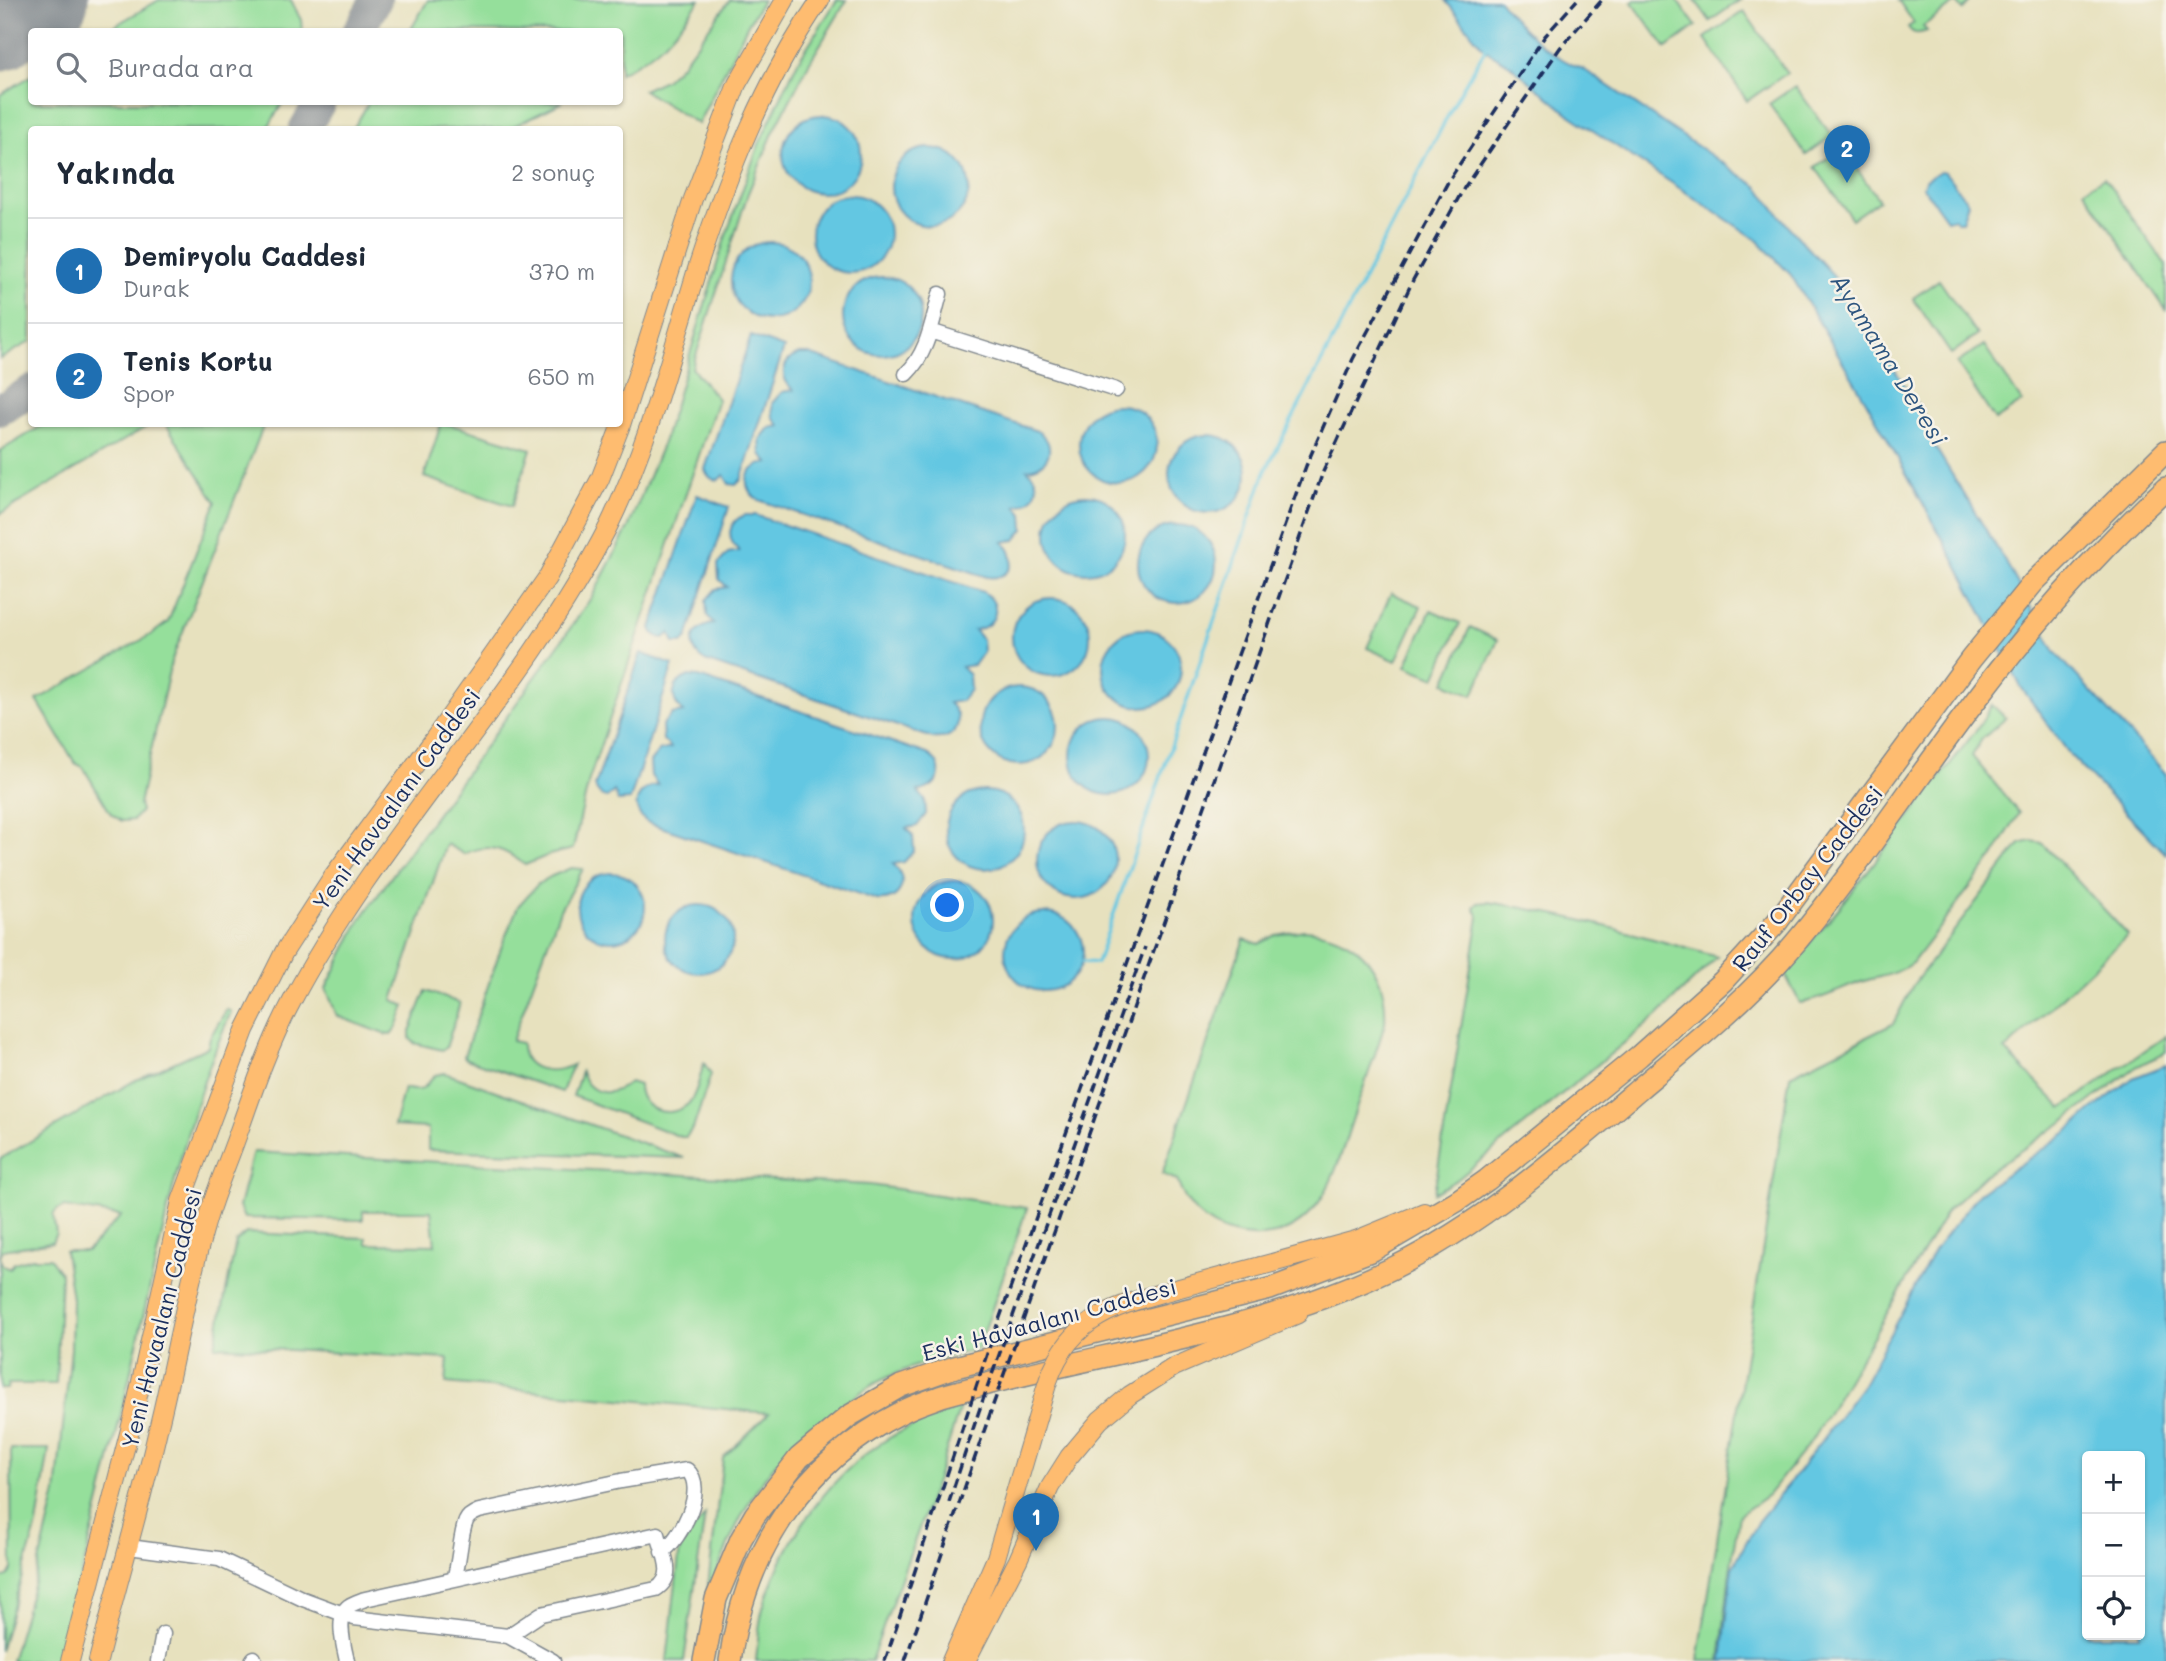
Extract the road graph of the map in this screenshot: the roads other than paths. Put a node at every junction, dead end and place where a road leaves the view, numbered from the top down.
1 (785, 0) edge
2 (820, 0) edge
3 (940, 294) dead end
4 (930, 331) junction
5 (906, 374) dead end
6 (1116, 390) dead end
7 (623, 419) edge
8 (620, 427) edge
9 (2166, 451) edge
10 (2166, 488) edge
11 (551, 570) junction
12 (575, 586) junction
13 (1457, 1201) junction
14 (1322, 1298) junction
15 (133, 1418) junction
16 (159, 1425) junction
17 (103, 1541) junction
18 (129, 1547) junction
19 (662, 1552) junction
20 (454, 1579) junction
21 (343, 1614) junction
22 (163, 1634) dead end
23 (508, 1636) junction
24 (71, 1661) edge
25 (98, 1661) edge
26 (158, 1661) edge
27 (347, 1661) edge
28 (553, 1661) edge
29 (704, 1661) edge
30 (730, 1661) edge
31 (951, 1661) edge
32 (967, 1661) edge

1 - 7 main road, Yeni Havaalanı Caddesi
2 - 12 main road, Yeni Havaalanı Caddesi
3 - 4 street
4 - 5 street
4 - 6 street
8 - 11 main road, Yeni Havaalanı Caddesi
9 - 13 highway, Rauf Orbay Caddesi
10 - 14 highway, Rauf Orbay Caddesi
11 - 12 main road
11 - 15 main road, Yeni Havaalanı Caddesi
12 - 16 main road, Yeni Havaalanı Caddesi
13 - 29 highway, Eski Havaalanı Caddesi
13 - 31 main road, bridge
14 - 30 highway, Eski Havaalanı Caddesi
14 - 32 main road
15 - 16 main road
15 - 17 main road, Yeni Havaalanı Caddesi
16 - 18 main road, Yeni Havaalanı Caddesi
17 - 18 main road
17 - 24 main road, Yeni Havaalanı Caddesi
18 - 21 street
18 - 25 main road, Yeni Havaalanı Caddesi
19 - 20 street
19 - 20 street
19 - 23 street
20 - 21 street
21 - 23 street
21 - 27 street
22 - 26 street
23 - 28 street

